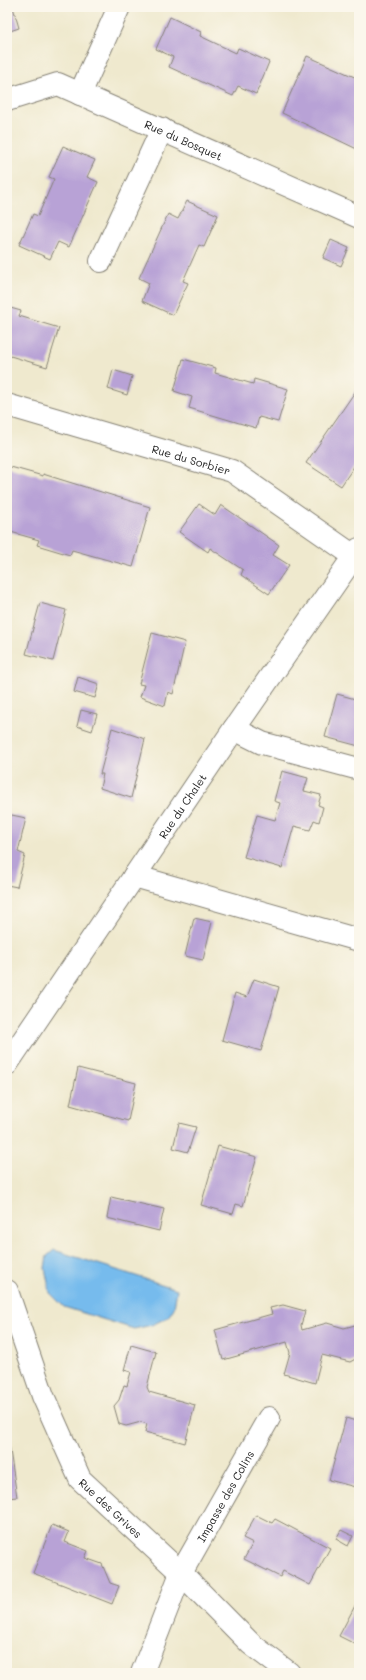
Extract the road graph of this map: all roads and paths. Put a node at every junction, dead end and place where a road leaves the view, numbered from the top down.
1 (119, 7) edge
2 (80, 94) junction
3 (7, 100) edge
4 (162, 130) junction
5 (359, 217) edge
6 (101, 261) dead end
7 (7, 405) edge
8 (357, 553) edge
9 (234, 729) junction
10 (359, 769) edge
11 (134, 876) junction
12 (359, 940) edge
13 (7, 1064) edge
14 (7, 1292) edge
15 (269, 1418) dead end
16 (181, 1573) junction
17 (142, 1673) edge
18 (289, 1673) edge

1 - 2 street
2 - 3 street, Rue du Bosquet
2 - 4 street, Rue du Bosquet
4 - 5 street, Rue du Bosquet
4 - 6 street
7 - 8 street, Rue du Sorbier
8 - 9 street, Rue du Chalet
9 - 10 street
9 - 11 street, Rue du Chalet
11 - 12 street
11 - 13 street, Rue du Chalet
14 - 16 street, Rue des Grives
15 - 16 street, Impasse des Colins
16 - 17 street, Impasse des Colins
16 - 18 street, Rue des Grives

